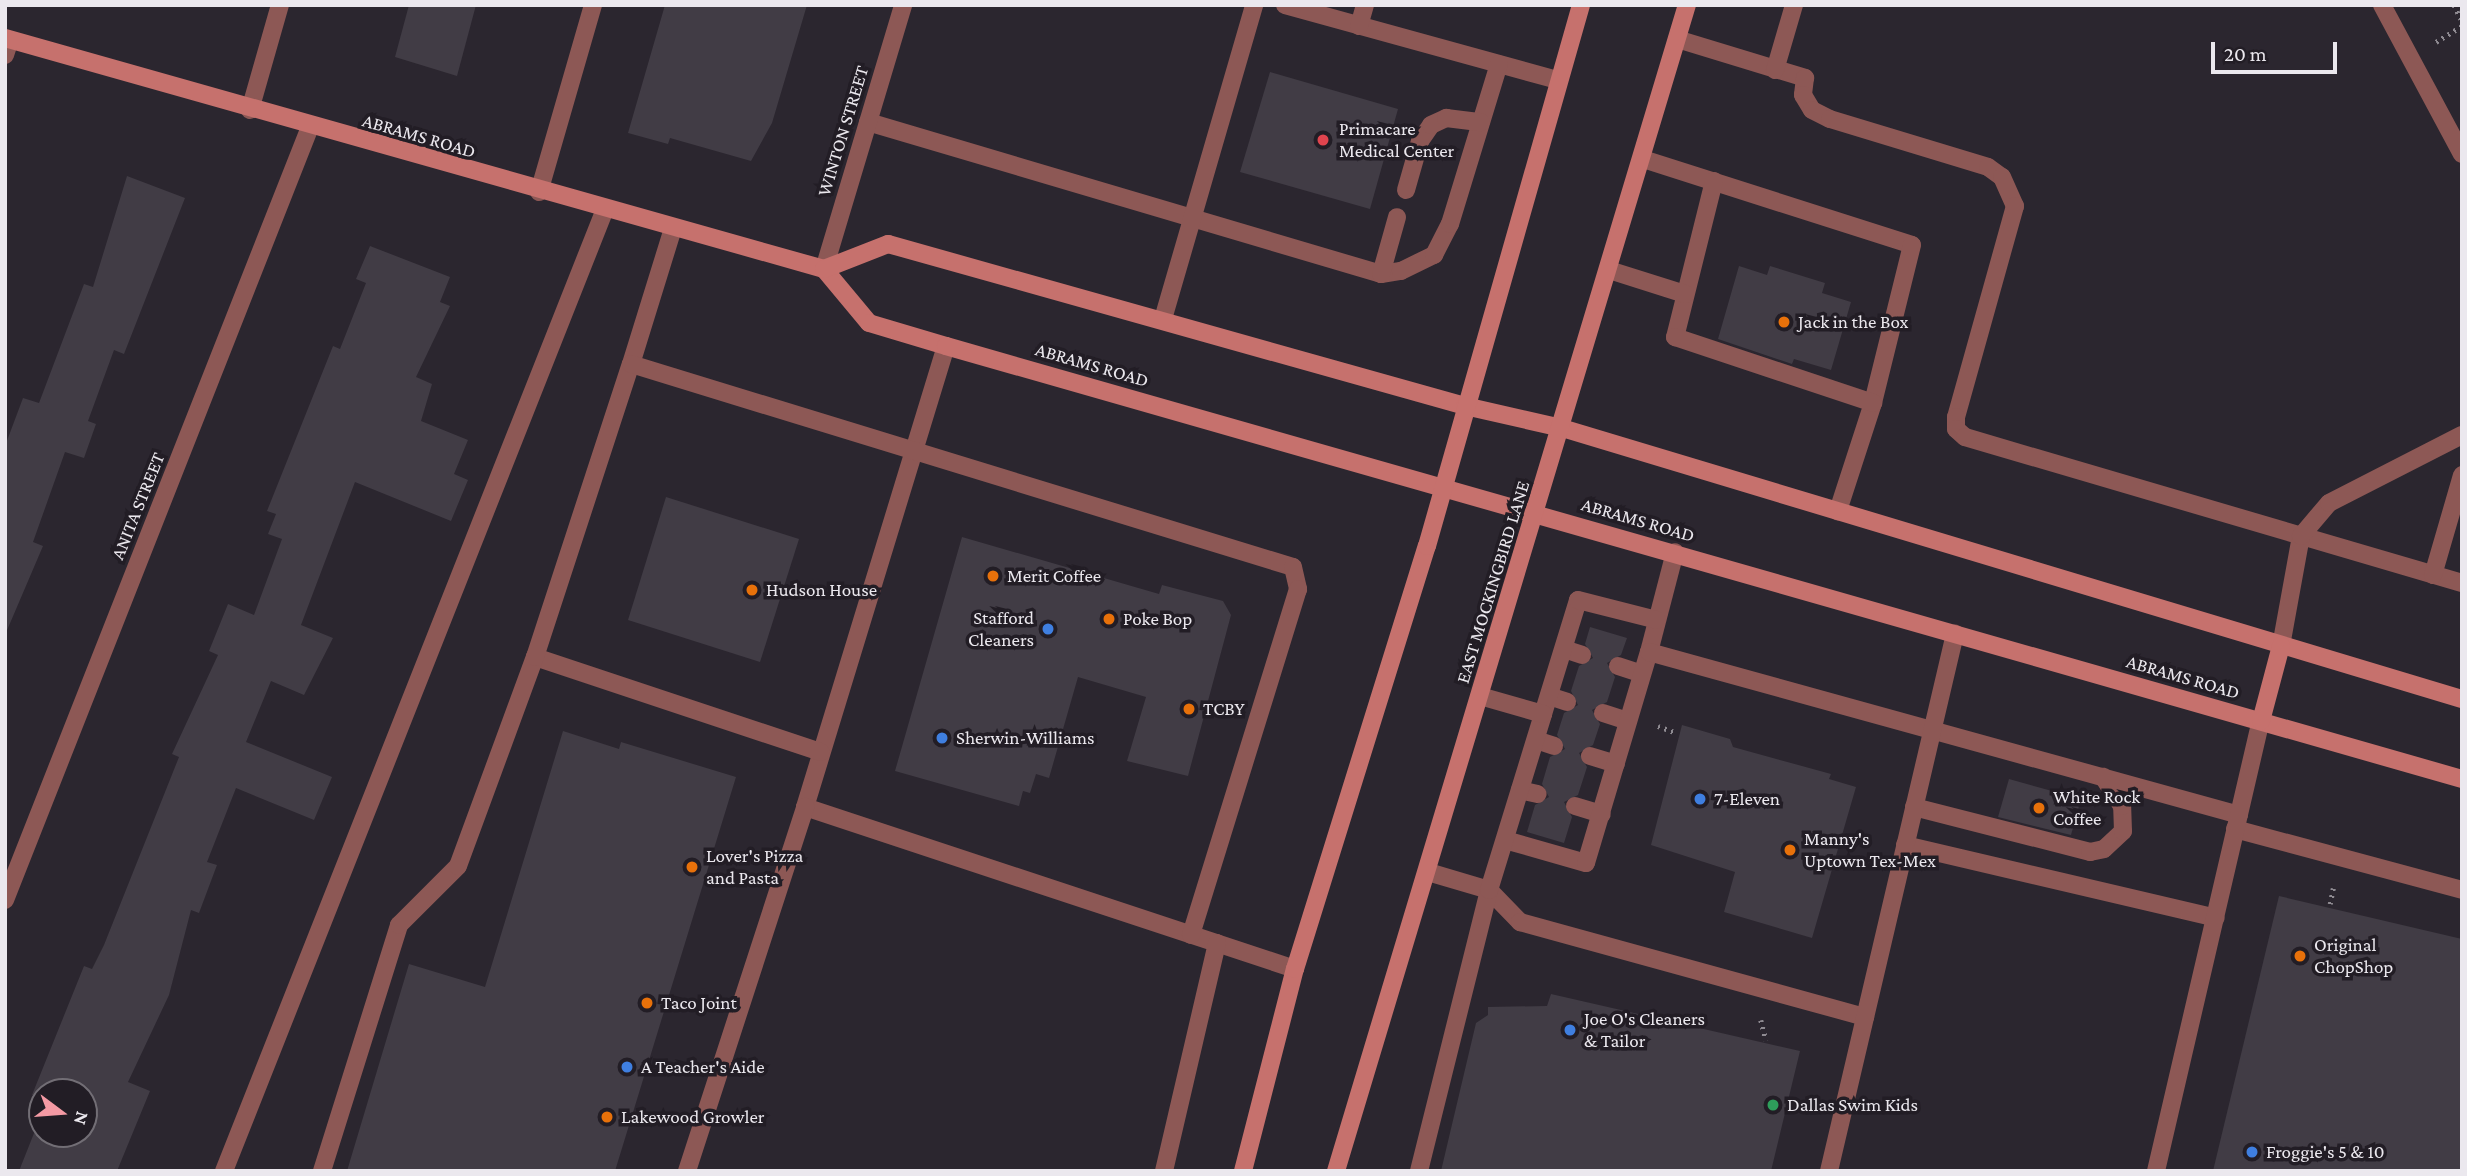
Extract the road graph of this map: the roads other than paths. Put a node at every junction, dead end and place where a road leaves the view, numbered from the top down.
1 (280, 5) edge
2 (593, 5) edge
3 (903, 5) edge
4 (1254, 5) edge
5 (1285, 5) edge
6 (1365, 5) edge
7 (1581, 5) edge
8 (1687, 5) edge
9 (1794, 5) edge
10 (2382, 5) edge
11 (1359, 26) junction
12 (1677, 39) junction
13 (7, 44) edge
14 (1499, 64) junction
15 (1775, 70) junction
16 (1558, 80) junction
17 (250, 110) junction
18 (868, 122) junction
19 (1481, 122) junction
20 (310, 127) junction
21 (2462, 154) edge
22 (1643, 159) junction
23 (1714, 181) junction
24 (1406, 190) dead end
25 (539, 192) junction
26 (605, 209) junction
27 (1397, 217) dead end
28 (1191, 221) junction
29 (673, 228) junction
30 (824, 269) junction
31 (1609, 270) junction
32 (1381, 274) junction
33 (1685, 294) junction
34 (1163, 319) junction
35 (946, 346) junction
36 (631, 364) junction
37 (1872, 403) junction
38 (1465, 406) junction
39 (1562, 428) junction
40 (2462, 435) edge
41 (915, 448) junction
42 (2462, 475) edge
43 (1444, 486) junction
44 (1838, 511) junction
45 (1536, 513) junction
46 (2301, 536) junction
47 (1675, 552) junction
48 (2433, 575) junction
49 (2462, 583) edge
50 (1657, 620) junction
51 (1955, 634) junction
52 (2281, 646) junction
53 (1564, 649) junction
54 (1649, 652) junction
55 (1582, 655) dead end
56 (535, 657) junction
57 (1618, 666) dead end
58 (1642, 674) junction
59 (1480, 696) junction
60 (1549, 696) junction
61 (2462, 699) edge
62 (1567, 702) dead end
63 (1603, 713) dead end
64 (1543, 714) junction
65 (2261, 720) junction
66 (1628, 721) junction
67 (1933, 730) junction
68 (1536, 740) junction
69 (1554, 746) dead end
70 (821, 752) junction
71 (1590, 756) dead end
72 (1616, 764) junction
73 (2102, 777) junction
74 (2462, 779) edge
75 (1520, 790) junction
76 (1538, 794) dead end
77 (1575, 806) dead end
78 (804, 807) junction
79 (1914, 807) junction
80 (1602, 814) junction
81 (2237, 822) junction
82 (1505, 840) junction
83 (1905, 845) junction
84 (1428, 872) junction
85 (1489, 890) junction
86 (2462, 890) edge
87 (5, 900) edge
88 (2216, 918) junction
89 (1191, 935) junction
90 (1217, 943) junction
91 (1295, 969) junction
92 (1865, 1017) junction
93 (224, 1171) edge
94 (322, 1171) edge
95 (687, 1171) edge
96 (1164, 1171) edge
97 (1243, 1171) edge
98 (1336, 1171) edge
99 (1419, 1171) edge
100 (1829, 1171) edge
101 (2156, 1171) edge

1 - 17 street
2 - 25 street
3 - 18 street, WINTON STREET
4 - 28 street
5 - 11 street
6 - 11 street
7 - 16 main road
8 - 12 main road, EAST MOCKINGBIRD LANE
9 - 15 street
10 - 21 street
11 - 14 street
12 - 15 street
12 - 22 main road, EAST MOCKINGBIRD LANE
13 - 17 main road, ABRAMS ROAD
14 - 16 street
14 - 19 street
15 - 46 street
16 - 38 main road
17 - 20 main road, ABRAMS ROAD
18 - 28 street
18 - 30 street, WINTON STREET
19 - 24 street
19 - 32 street
20 - 25 main road, ABRAMS ROAD
20 - 87 street, ANITA STREET
22 - 23 street
22 - 31 main road, EAST MOCKINGBIRD LANE
23 - 33 street
23 - 37 street
25 - 26 main road, ABRAMS ROAD
26 - 29 main road, ABRAMS ROAD
26 - 93 street
27 - 32 street
28 - 32 street
28 - 34 street
29 - 30 main road, ABRAMS ROAD
29 - 36 street
30 - 34 main road
30 - 35 main road, ABRAMS ROAD
31 - 33 street
31 - 39 main road, EAST MOCKINGBIRD LANE
33 - 37 street
34 - 38 main road
35 - 41 street
35 - 43 main road, ABRAMS ROAD
36 - 41 street
36 - 56 street
37 - 44 street
38 - 39 main road
38 - 43 main road
39 - 44 main road
39 - 45 main road, EAST MOCKINGBIRD LANE
40 - 46 street
41 - 70 street
41 - 89 street
42 - 48 street
43 - 45 main road, ABRAMS ROAD
43 - 91 main road
44 - 52 main road
45 - 47 main road, ABRAMS ROAD
45 - 59 main road, EAST MOCKINGBIRD LANE
46 - 48 street
46 - 52 street
47 - 50 street
47 - 51 main road, ABRAMS ROAD
48 - 49 street
50 - 53 street
50 - 54 street
51 - 65 main road, ABRAMS ROAD
51 - 67 street
52 - 61 main road
52 - 65 main road
53 - 55 street
53 - 60 street
54 - 58 street
54 - 67 street
56 - 70 street
56 - 94 street
57 - 58 street
58 - 66 street
59 - 64 street
59 - 84 main road, EAST MOCKINGBIRD LANE
60 - 62 street
60 - 64 street
63 - 66 street
64 - 68 street
65 - 74 main road, ABRAMS ROAD
65 - 81 street
66 - 72 street
67 - 73 street
67 - 79 street
68 - 69 street
68 - 75 street
70 - 78 street
71 - 72 street
72 - 80 street
73 - 79 street
73 - 81 street
75 - 76 street
75 - 82 street
77 - 80 street
78 - 89 street
78 - 95 street
79 - 83 street
80 - 82 street
81 - 86 street
81 - 88 street
82 - 85 street
83 - 88 street
83 - 92 street
84 - 85 street
84 - 98 main road, EAST MOCKINGBIRD LANE
85 - 92 street
85 - 99 street
88 - 101 street
89 - 90 street
90 - 91 street
90 - 96 street
91 - 97 main road
92 - 100 street

